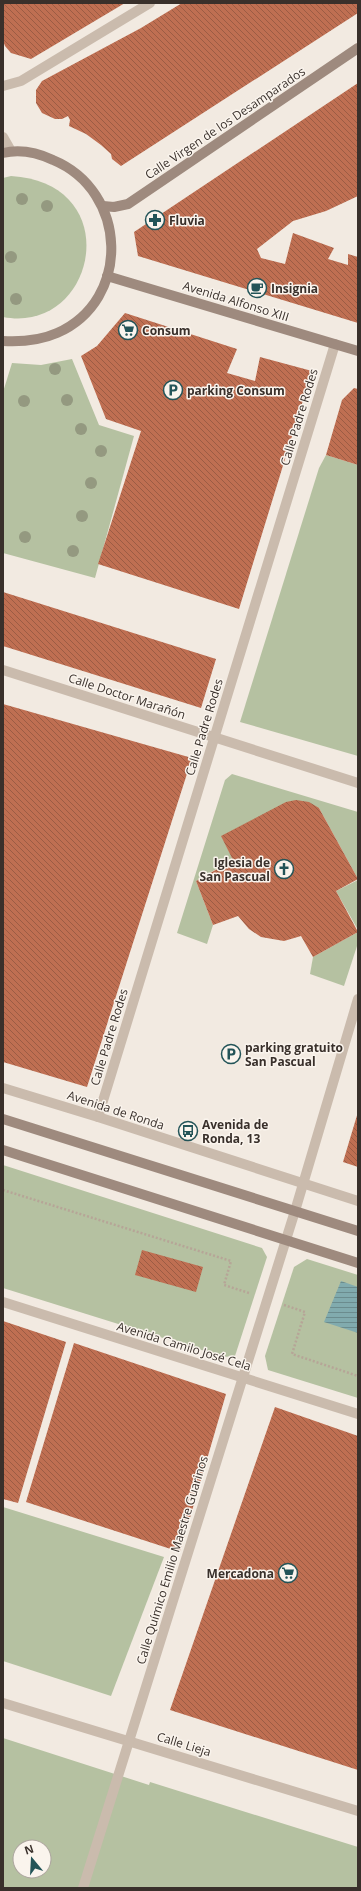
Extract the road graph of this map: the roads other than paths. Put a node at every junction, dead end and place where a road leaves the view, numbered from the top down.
1 (150, 3) edge
2 (358, 48) edge
3 (3, 86) edge
4 (3, 137) edge
5 (7, 152) edge
6 (103, 206) junction
7 (107, 276) junction
8 (3, 341) edge
9 (335, 344) junction
10 (358, 351) edge
11 (3, 670) edge
12 (214, 737) junction
13 (358, 782) edge
14 (358, 999) edge
15 (3, 1088) edge
16 (98, 1117) junction
17 (3, 1119) edge
18 (3, 1150) edge
19 (303, 1184) junction
20 (358, 1201) edge
21 (295, 1211) junction
22 (358, 1231) edge
23 (286, 1240) junction
24 (358, 1263) edge
25 (3, 1302) edge
26 (243, 1378) junction
27 (358, 1414) edge
28 (3, 1703) edge
29 (129, 1741) junction
30 (358, 1811) edge
31 (83, 1888) edge

1 - 3 street
2 - 6 street, Calle Virgen de los Desamparados
4 - 5 street
5 - 6 street
6 - 7 street
7 - 8 street
7 - 9 street, Avenida Alfonso XIII
9 - 10 street, Avenida Alfonso XIII
9 - 12 street, Calle Padre Rodes
11 - 12 street, Calle Doctor Marañón
12 - 13 street, Calle Doctor Marañón
12 - 16 street, Calle Padre Rodes
14 - 19 street, Calle Químico Emilio Maestre Guarinos
15 - 16 street, Avenida de Ronda
16 - 19 street, Avenida de Ronda
17 - 21 street
18 - 23 street
19 - 20 street, Avenida de Ronda
19 - 21 street, Calle Químico Emilio Maestre Guarinos
21 - 22 street
21 - 23 street, Calle Químico Emilio Maestre Guarinos
23 - 24 street
23 - 26 street, Calle Químico Emilio Maestre Guarinos
25 - 26 street, Avenida Camilo José Cela
26 - 27 street, Avenida Camilo José Cela
26 - 29 street, Calle Químico Emilio Maestre Guarinos
28 - 29 street, Calle Lieja
29 - 30 street, Calle Lieja
29 - 31 street, Calle Químico Emilio Maestre Guarinos

